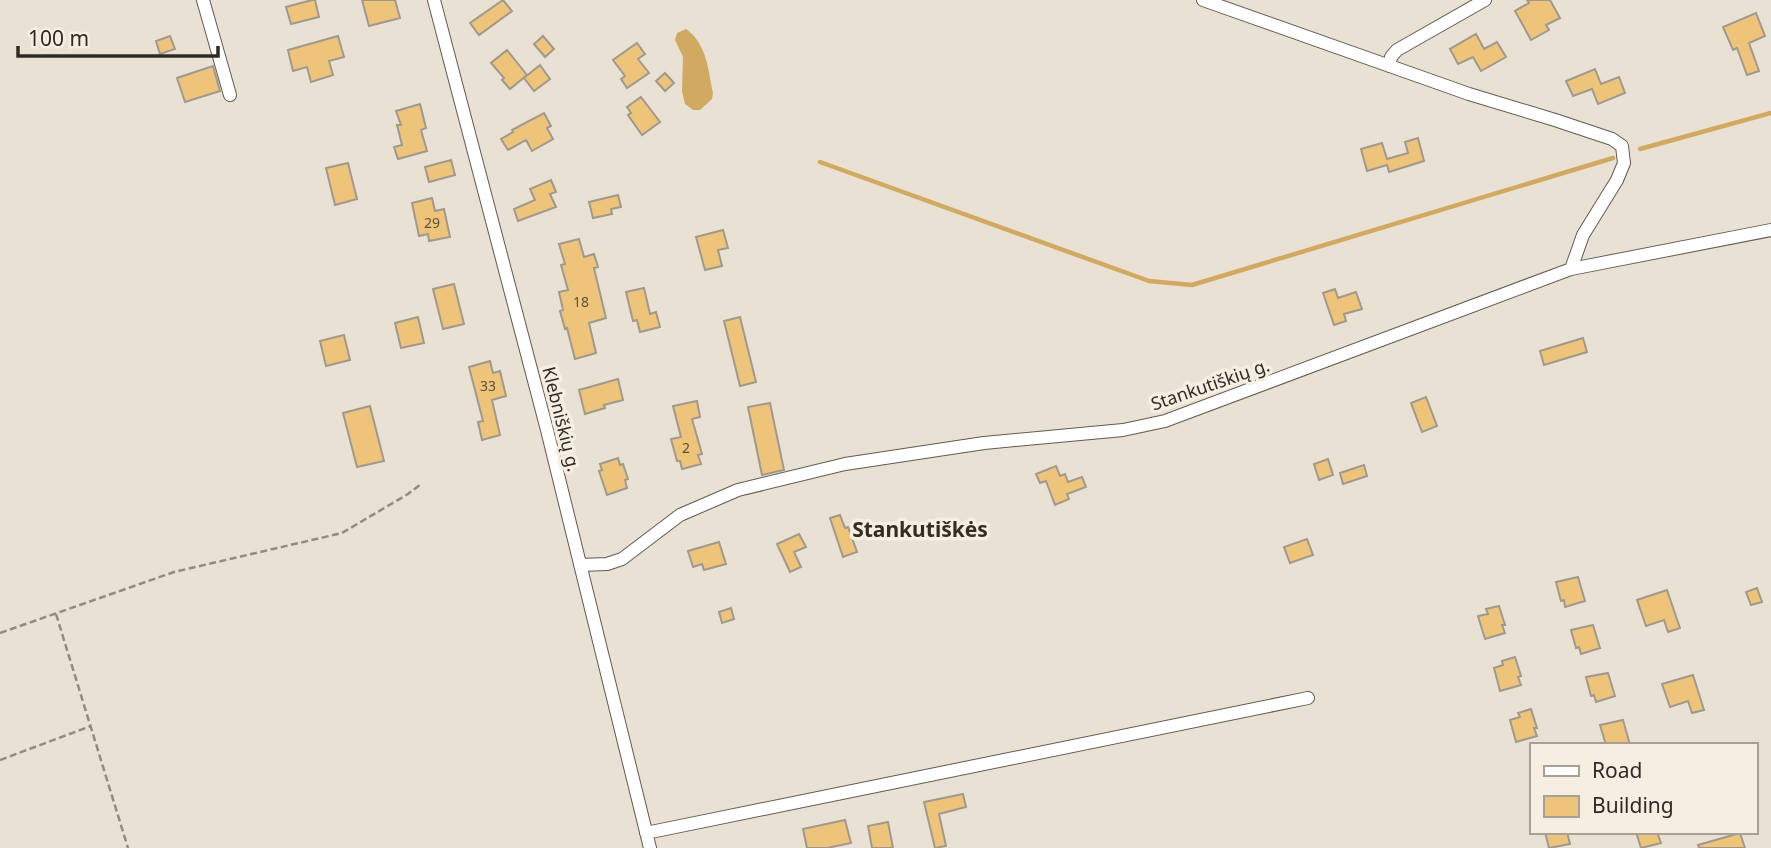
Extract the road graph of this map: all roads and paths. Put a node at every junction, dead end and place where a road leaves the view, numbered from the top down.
1 (203, 0) edge
2 (434, 0) edge
3 (1203, 0) edge
4 (1485, 0) edge
5 (1389, 66) junction
6 (230, 95) dead end
7 (1771, 230) edge
8 (1571, 269) junction
9 (421, 484) dead end
10 (580, 565) junction
11 (56, 613) junction
12 (0, 633) edge
13 (1308, 698) dead end
14 (91, 726) junction
15 (0, 760) edge
16 (646, 834) junction
17 (128, 848) edge
18 (650, 848) edge

1 - 6 street
2 - 10 street, Klebniškių g.
3 - 5 street
4 - 5 street
5 - 8 street
7 - 8 street, Stankutiškių g.
8 - 10 street, Stankutiškių g.
9 - 11 path
10 - 16 street, Klebniškių g.
11 - 12 path
11 - 14 path
13 - 16 street
14 - 15 path
14 - 17 path
16 - 18 street, Klebniškių g.

